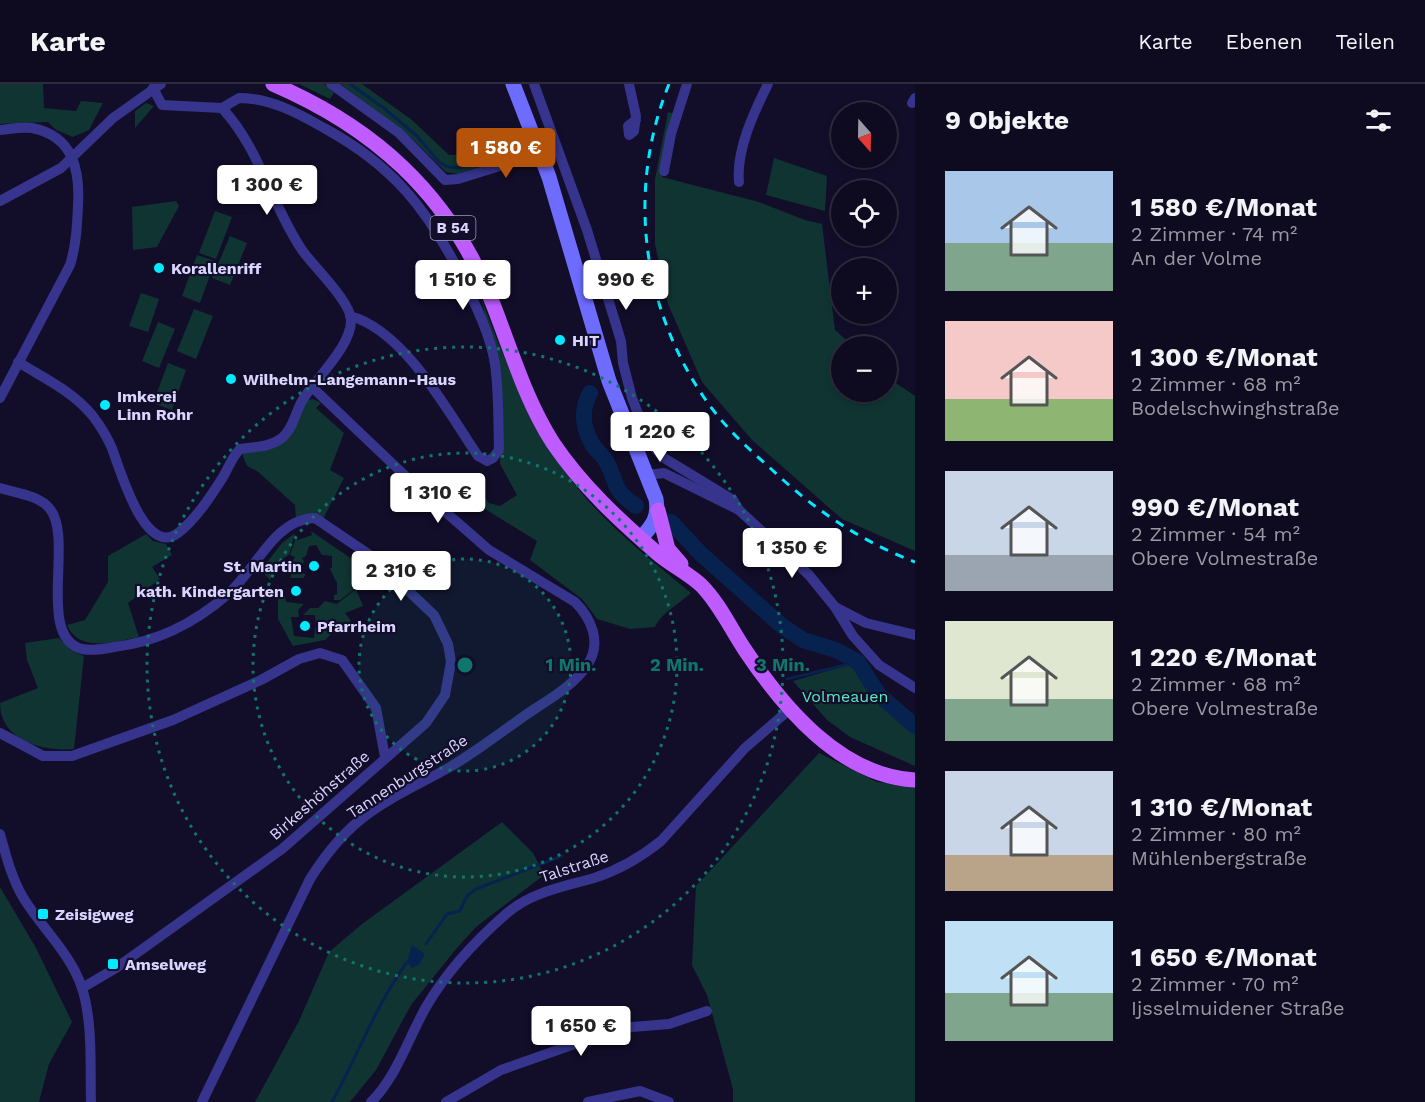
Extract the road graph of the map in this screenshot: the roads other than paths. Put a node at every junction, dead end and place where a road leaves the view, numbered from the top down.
1 (273, 84) edge
2 (331, 84) edge
3 (513, 84) edge
4 (534, 84) edge
5 (629, 84) edge
6 (687, 84) edge
7 (768, 84) edge
8 (157, 86) edge
9 (222, 108) junction
10 (636, 120) dead end
11 (0, 130) edge
12 (541, 153) junction
13 (73, 157) junction
14 (664, 171) dead end
15 (739, 182) dead end
16 (0, 201) edge
17 (350, 316) junction
18 (18, 362) junction
19 (6, 373) edge
20 (313, 388) junction
21 (0, 398) edge
22 (647, 475) junction
23 (0, 488) edge
24 (658, 510) junction
25 (739, 510) junction
26 (641, 538) junction
27 (699, 584) junction
28 (835, 607) junction
29 (915, 635) edge
30 (915, 688) edge
31 (790, 709) junction
32 (0, 733) edge
33 (385, 757) junction
34 (915, 780) edge
35 (0, 834) edge
36 (82, 987) junction
37 (707, 1011) dead end
38 (91, 1102) edge
39 (202, 1102) edge
40 (371, 1102) edge
41 (446, 1102) edge
42 (588, 1102) edge
43 (669, 1102) edge

1 - 26 main road, B 54
2 - 12 street
3 - 12 main road
4 - 25 street
5 - 10 street
6 - 14 street
7 - 15 street
8 - 9 street
8 - 13 street
9 - 17 street
9 - 17 street
11 - 13 street
12 - 22 main road
13 - 16 street
13 - 18 street
17 - 20 street
18 - 19 street
18 - 20 street
19 - 21 street
20 - 39 street, Tannenburgstraße
22 - 24 main road
22 - 25 street
23 - 33 street
24 - 26 main road
24 - 27 main road
25 - 28 street
26 - 27 main road, B 54
27 - 31 main road, B 54
28 - 29 street
28 - 30 street
31 - 34 main road, B 54
31 - 40 street, Talstraße
32 - 33 street, Birkeshöhstraße
33 - 36 street, Birkeshöhstraße
35 - 36 street
36 - 38 street
37 - 41 street
42 - 43 street

